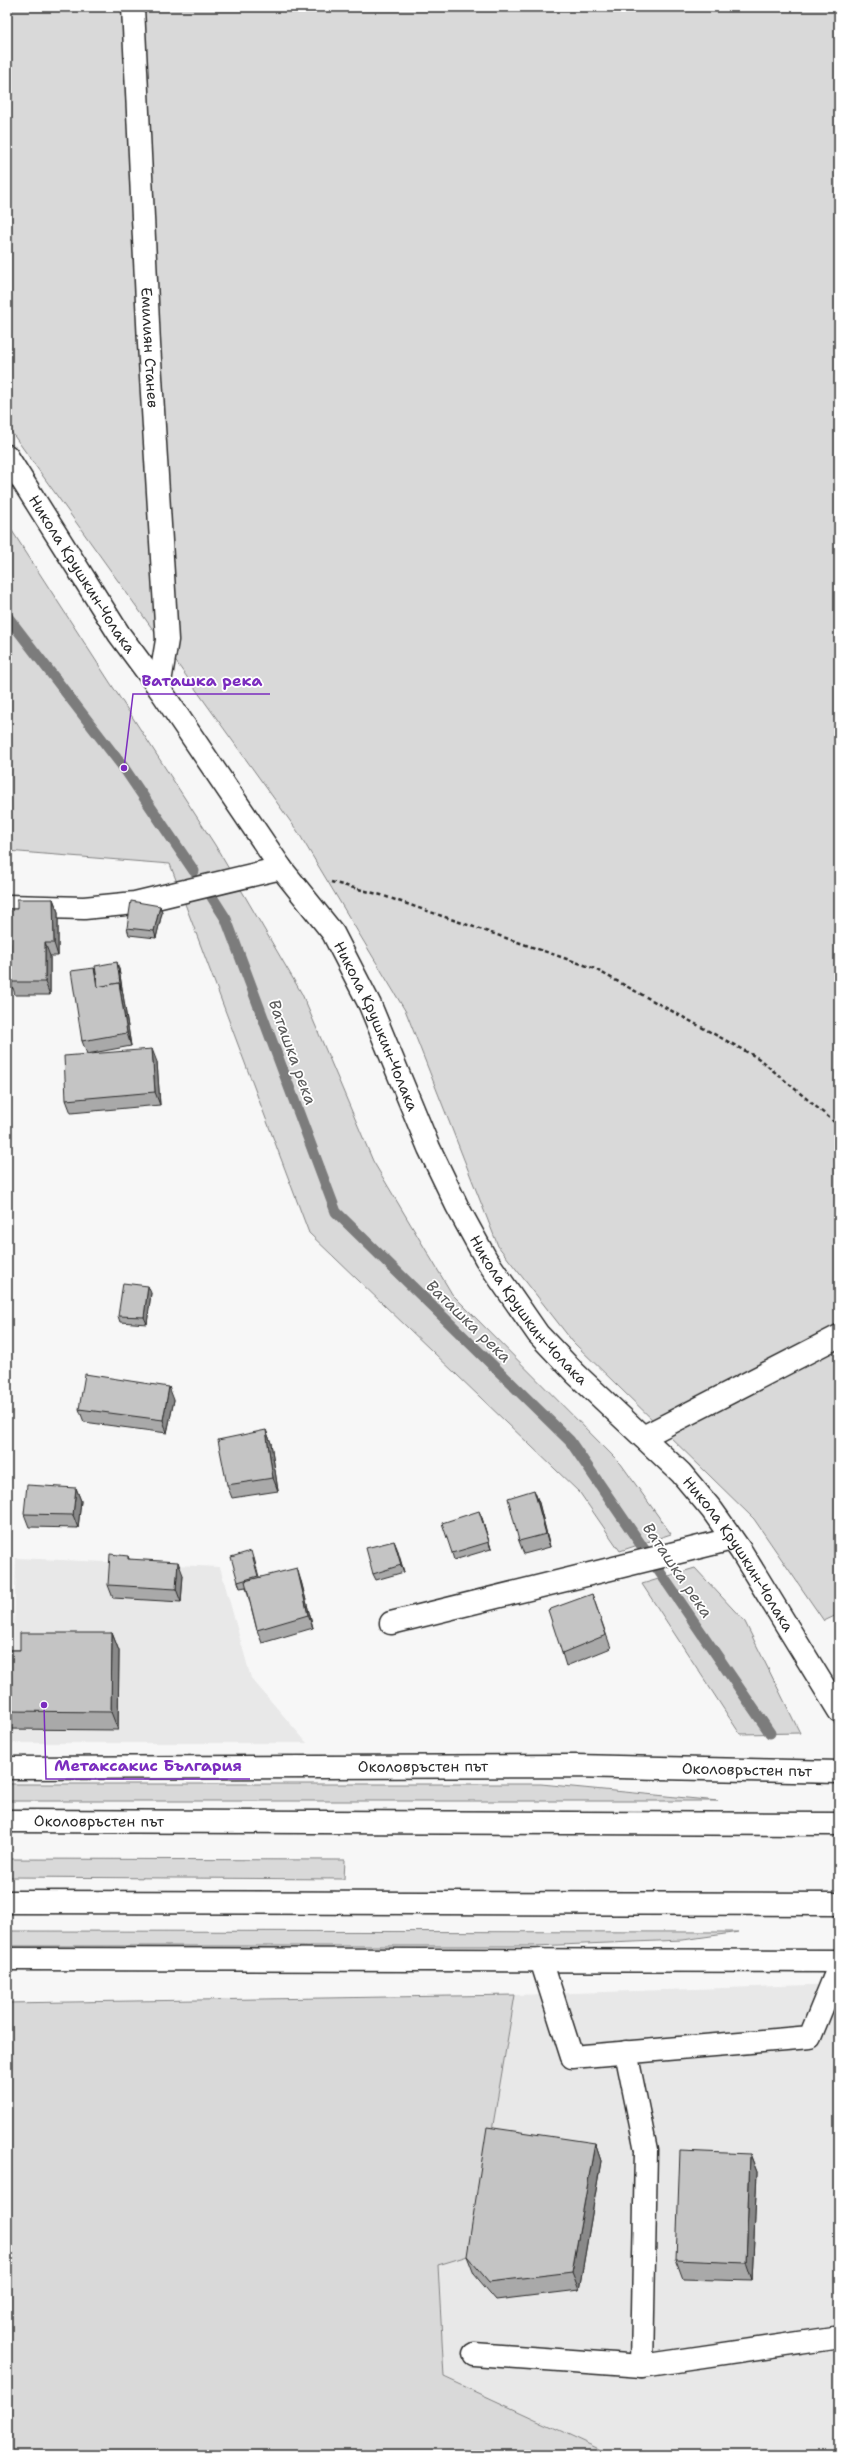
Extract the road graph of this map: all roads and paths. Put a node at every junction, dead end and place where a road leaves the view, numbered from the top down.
1 (133, 7) edge
2 (7, 456) edge
3 (159, 688) junction
4 (281, 868) junction
5 (327, 881) dead end
6 (7, 906) edge
7 (839, 1126) edge
8 (839, 1336) edge
9 (642, 1437) junction
10 (732, 1539) junction
11 (391, 1623) dead end
12 (839, 1710) edge
13 (7, 1768) edge
14 (839, 1772) edge
15 (7, 1821) edge
16 (839, 1824) edge
17 (7, 1902) edge
18 (839, 1904) edge
19 (7, 1959) edge
20 (541, 1960) junction
21 (839, 1961) edge
22 (839, 1966) edge
23 (626, 2052) junction
24 (833, 2338) dead end
25 (474, 2354) dead end
26 (642, 2366) junction

1 - 3 main road, Емилиян Станев
2 - 3 main road, Никола Крушкин-Чолака
3 - 4 main road, Никола Крушкин-Чолака
4 - 6 main road
4 - 9 main road, Никола Крушкин-Чолака
5 - 7 path
8 - 9 main road
9 - 10 main road, Никола Крушкин-Чолака
10 - 11 main road
10 - 12 main road, Никола Крушкин-Чолака
13 - 14 main road, Околовръстен път
15 - 16 main road, Околовръстен път
17 - 18 main road
19 - 20 main road
20 - 21 main road
20 - 23 main road
22 - 23 main road
23 - 26 main road
24 - 26 main road
25 - 26 main road

